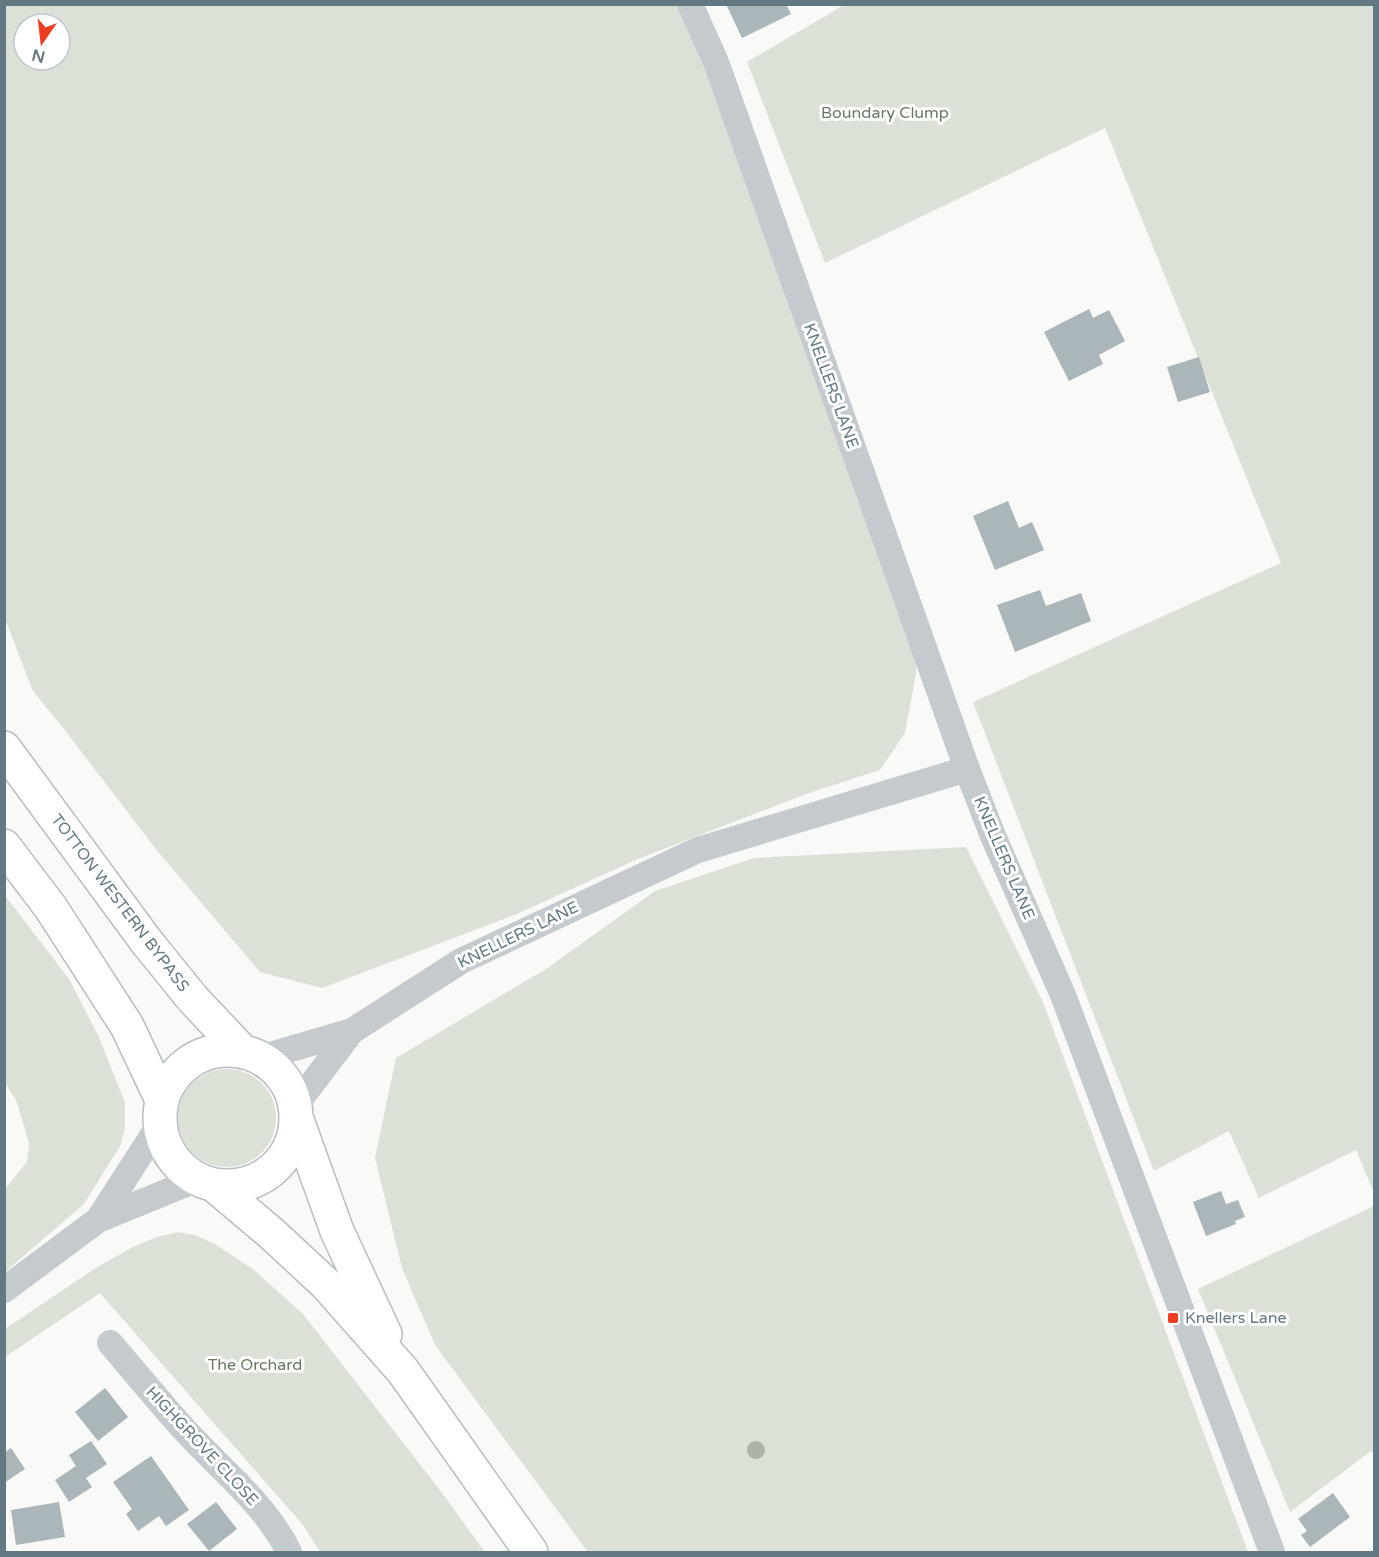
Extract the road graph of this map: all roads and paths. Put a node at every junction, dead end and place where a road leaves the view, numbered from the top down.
1 (690, 4) edge
2 (4, 748) edge
3 (967, 769) junction
4 (4, 846) edge
5 (352, 1031) junction
6 (252, 1055) junction
7 (161, 1112) junction
8 (296, 1113) junction
9 (206, 1182) junction
10 (98, 1220) junction
11 (4, 1290) edge
12 (110, 1342) dead end
13 (403, 1371) junction
14 (289, 1552) edge
15 (531, 1552) edge
16 (1272, 1552) edge

1 - 3 street, KNELLERS LANE
2 - 6 main road, TOTTON WESTERN BYPASS
3 - 5 street, KNELLERS LANE
3 - 16 street, KNELLERS LANE
4 - 7 main road
5 - 6 street, KNELLERS LANE
5 - 8 street, KNELLERS LANE
6 - 7 main road
6 - 8 main road
7 - 9 main road
7 - 10 street
8 - 9 main road
8 - 13 main road
9 - 10 street
9 - 13 main road
10 - 11 street
12 - 14 street, HIGHGROVE CLOSE
13 - 15 main road

